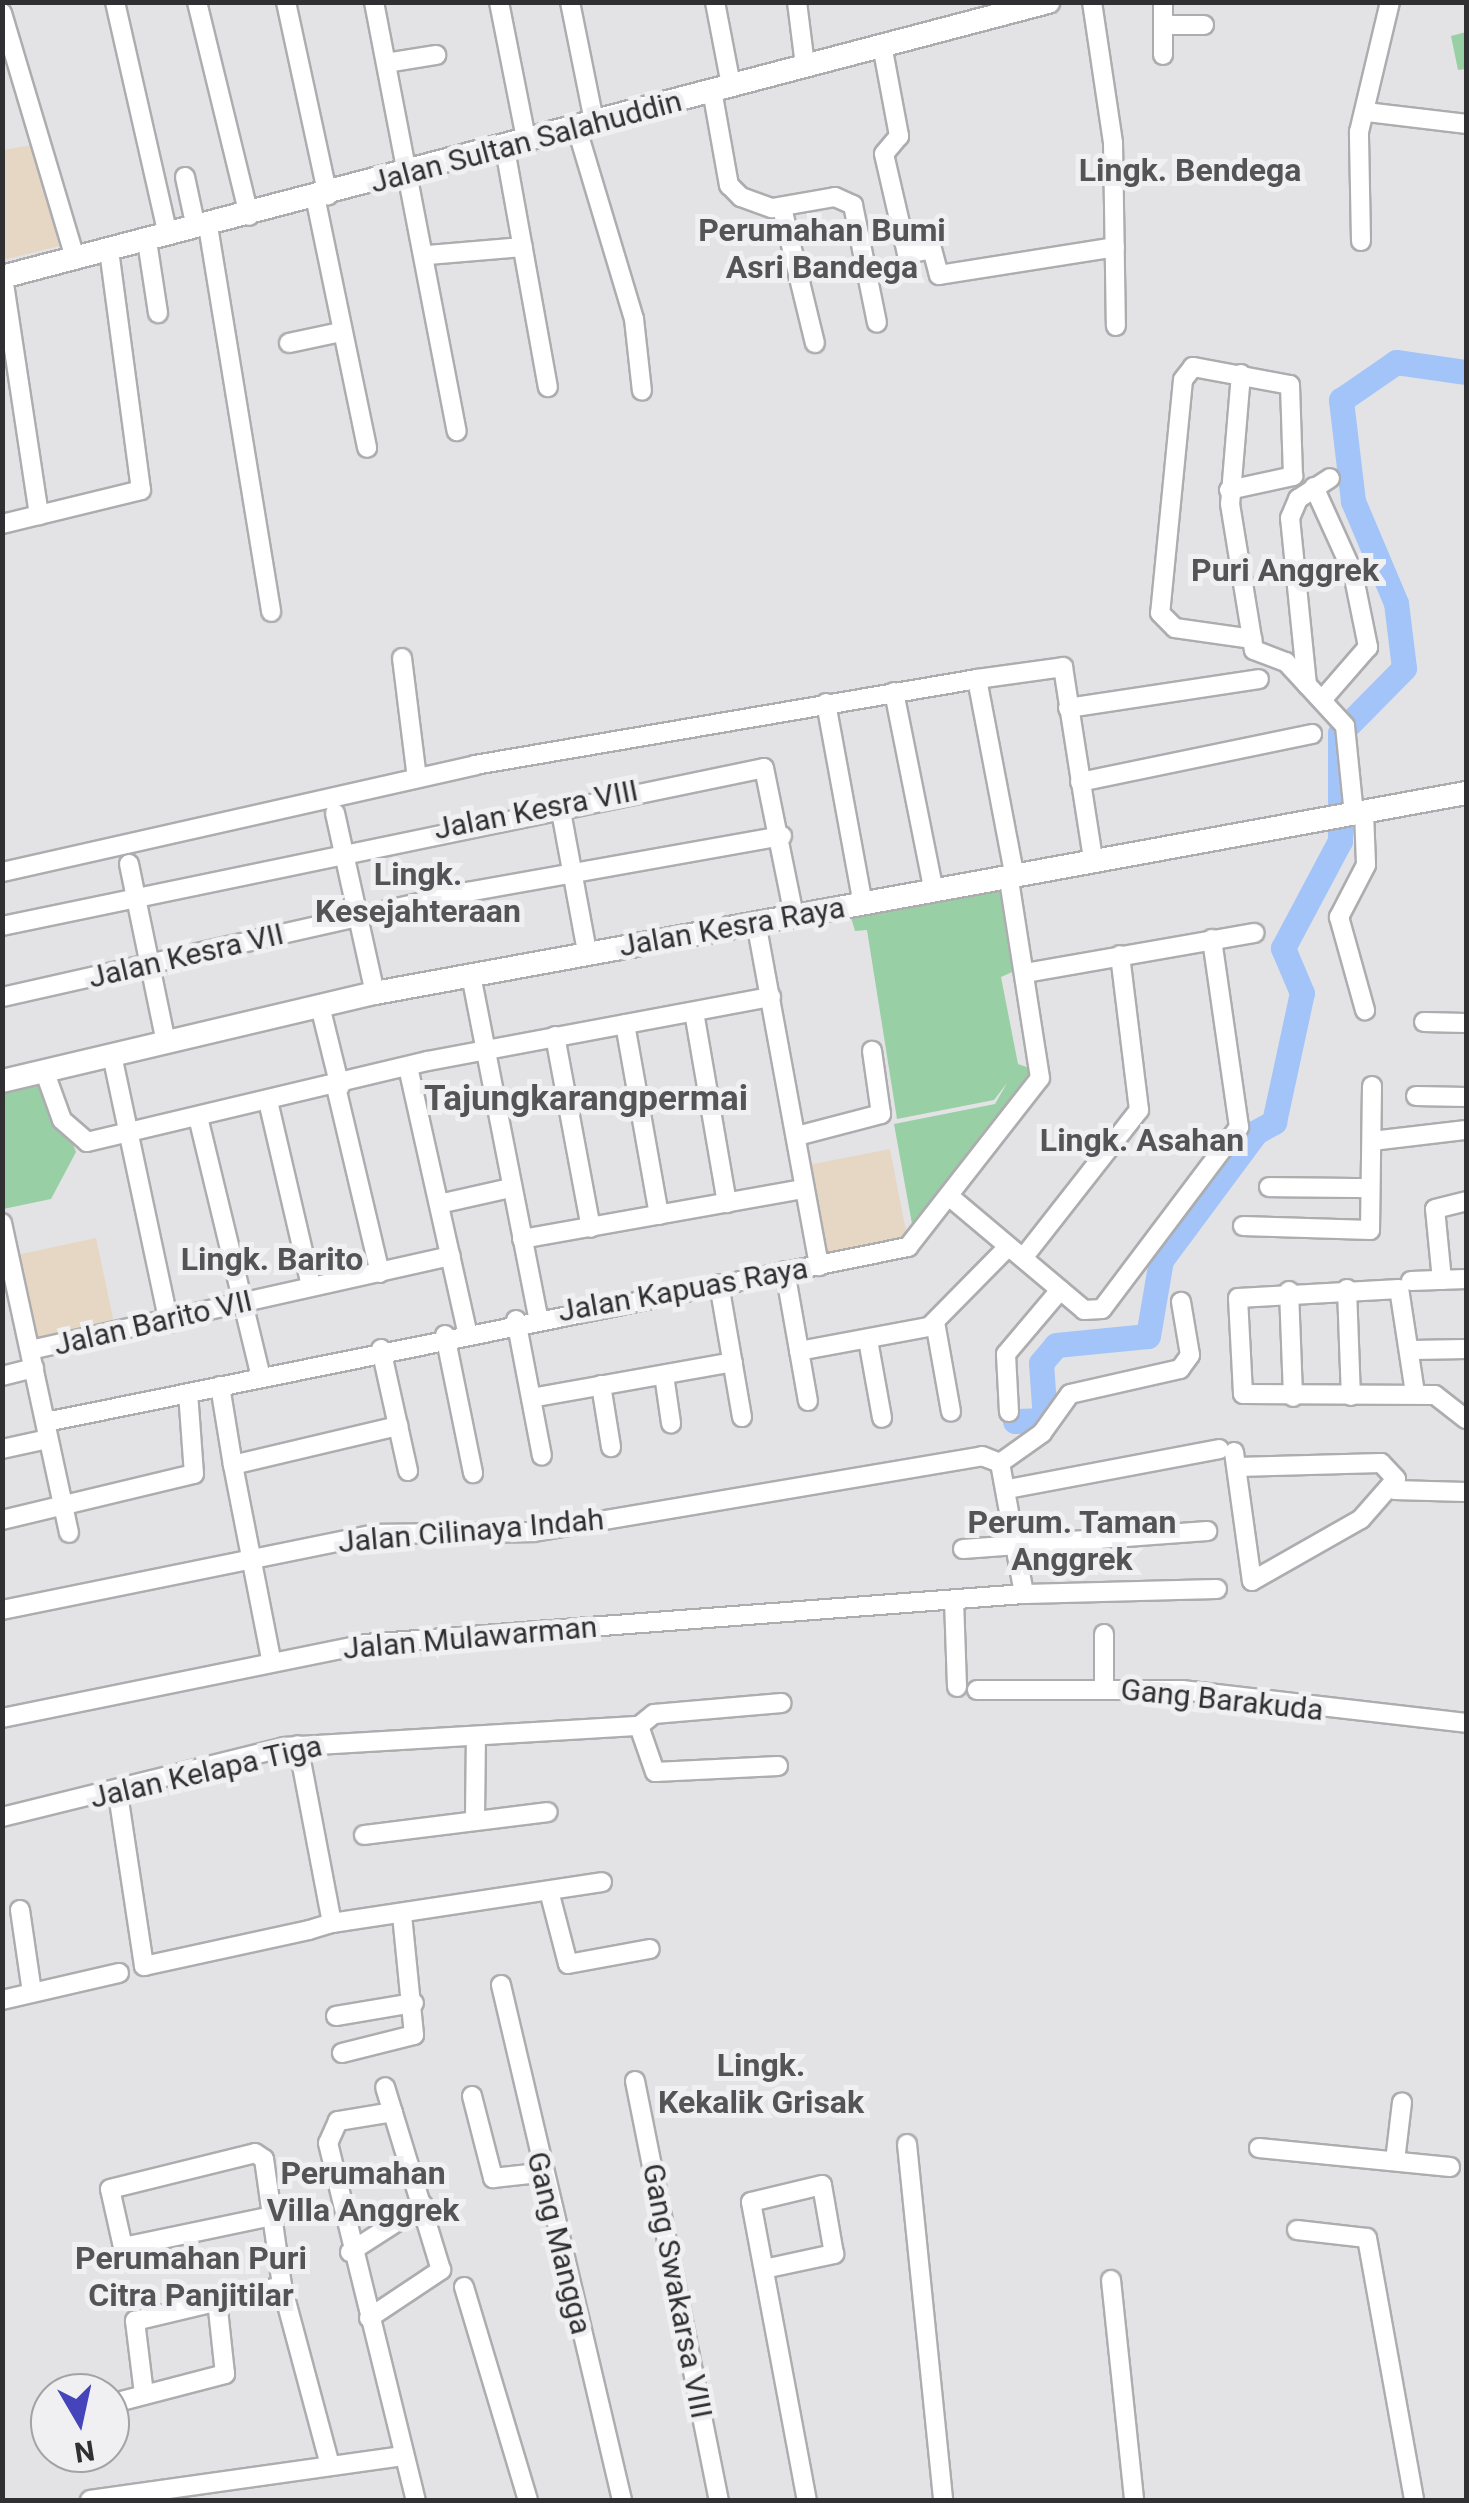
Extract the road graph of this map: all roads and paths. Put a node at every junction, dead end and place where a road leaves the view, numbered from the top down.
1 (115, 2) edge
2 (197, 2) edge
3 (286, 2) edge
4 (374, 2) edge
5 (499, 2) edge
6 (570, 2) edge
7 (715, 2) edge
8 (797, 2) edge
9 (1048, 2) edge
10 (1092, 2) edge
11 (1163, 2) edge
12 (1390, 2) edge
13 (1006, 7) edge
14 (2, 13) edge
15 (1164, 25) junction
16 (1204, 25) dead end
17 (882, 45) junction
18 (436, 55) dead end
19 (1162, 56) dead end
20 (386, 62) junction
21 (804, 65) junction
22 (722, 88) junction
23 (1366, 112) junction
24 (1466, 124) edge
25 (586, 127) junction
26 (516, 147) junction
27 (408, 175) junction
28 (185, 177) dead end
29 (322, 199) junction
30 (782, 208) junction
31 (248, 216) junction
32 (202, 227) junction
33 (158, 238) junction
34 (1361, 241) dead end
35 (523, 247) junction
36 (1115, 248) junction
37 (109, 250) junction
38 (428, 255) junction
39 (75, 258) junction
40 (3, 277) edge
41 (158, 313) dead end
42 (877, 323) dead end
43 (1116, 326) dead end
44 (336, 333) junction
45 (290, 343) dead end
46 (815, 344) dead end
47 (1241, 374) junction
48 (548, 387) dead end
49 (642, 391) dead end
50 (457, 431) dead end
51 (367, 448) dead end
52 (1230, 490) junction
53 (39, 515) junction
54 (2, 524) edge
55 (271, 612) dead end
56 (1252, 639) junction
57 (402, 658) dead end
58 (1259, 680) dead end
59 (979, 685) junction
60 (1307, 685) junction
61 (894, 692) junction
62 (1322, 700) junction
63 (826, 703) junction
64 (1068, 708) junction
65 (1312, 734) dead end
66 (417, 778) junction
67 (1080, 782) junction
68 (1466, 793) edge
69 (560, 806) junction
70 (334, 813) dead end
71 (1353, 814) junction
72 (782, 836) junction
73 (342, 850) junction
74 (1094, 858) junction
75 (129, 864) dead end
76 (2, 872) edge
77 (573, 872) junction
78 (1011, 874) junction
79 (934, 888) junction
80 (134, 897) junction
81 (863, 904) junction
82 (794, 916) junction
83 (356, 918) junction
84 (756, 922) junction
85 (2, 926) edge
86 (1255, 933) dead end
87 (1212, 939) junction
88 (588, 952) junction
89 (1120, 955) junction
90 (149, 964) junction
91 (1026, 973) junction
92 (471, 975) junction
93 (375, 993) junction
94 (2, 997) edge
95 (772, 997) junction
96 (320, 1006) junction
97 (1365, 1010) dead end
98 (694, 1012) junction
99 (1424, 1022) dead end
100 (1466, 1023) edge
101 (625, 1024) junction
102 (555, 1036) junction
103 (166, 1043) junction
104 (486, 1049) junction
105 (872, 1050) dead end
106 (112, 1055) junction
107 (408, 1067) junction
108 (44, 1070) junction
109 (2, 1081) edge
110 (1372, 1086) dead end
111 (338, 1087) junction
112 (1416, 1096) dead end
113 (1466, 1097) edge
114 (268, 1101) junction
115 (198, 1116) junction
116 (1466, 1130) edge
117 (128, 1133) junction
118 (797, 1136) junction
119 (1372, 1141) junction
120 (510, 1188) junction
121 (1269, 1188) dead end
122 (1370, 1188) junction
123 (804, 1189) junction
124 (950, 1197) junction
125 (1466, 1201) edge
126 (727, 1202) junction
127 (439, 1204) junction
128 (659, 1215) junction
129 (1243, 1226) dead end
130 (591, 1228) junction
131 (3, 1230) edge
132 (1370, 1230) junction
133 (522, 1239) junction
134 (1370, 1249) dead end
135 (1015, 1253) junction
136 (451, 1256) junction
137 (820, 1266) junction
138 (785, 1271) junction
139 (380, 1273) junction
140 (1466, 1278) edge
141 (1442, 1280) junction
142 (1410, 1281) dead end
143 (718, 1284) junction
144 (312, 1286) junction
145 (1346, 1289) junction
146 (1060, 1290) junction
147 (1290, 1291) junction
148 (1182, 1302) dead end
149 (245, 1303) junction
150 (12, 1304) edge
151 (538, 1316) junction
152 (516, 1320) junction
153 (935, 1322) junction
154 (169, 1323) junction
155 (467, 1330) junction
156 (445, 1335) junction
157 (868, 1340) junction
158 (381, 1349) junction
159 (1466, 1349) edge
160 (1412, 1350) junction
161 (800, 1351) junction
162 (32, 1359) junction
163 (733, 1362) junction
164 (664, 1375) junction
165 (2, 1376) edge
166 (261, 1378) junction
167 (601, 1385) junction
168 (220, 1386) junction
169 (188, 1393) junction
170 (1415, 1393) junction
171 (1293, 1396) junction
172 (1351, 1396) junction
173 (531, 1398) junction
174 (808, 1401) dead end
175 (951, 1412) dead end
176 (1009, 1412) dead end
177 (742, 1417) dead end
178 (882, 1418) dead end
179 (1466, 1419) edge
180 (671, 1423) dead end
181 (398, 1426) junction
182 (47, 1430) junction
183 (610, 1447) dead end
184 (2, 1449) edge
185 (542, 1456) dead end
186 (1230, 1456) junction
187 (1000, 1463) junction
188 (234, 1466) junction
189 (408, 1471) dead end
190 (473, 1473) dead end
191 (1008, 1489) junction
192 (1394, 1490) junction
193 (1466, 1492) edge
194 (63, 1506) junction
195 (2, 1520) edge
196 (1207, 1530) dead end
197 (70, 1533) dead end
198 (1019, 1542) junction
199 (963, 1548) dead end
200 (252, 1554) junction
201 (1217, 1589) dead end
202 (1024, 1594) junction
203 (949, 1600) junction
204 (2, 1610) edge
205 (1104, 1634) dead end
206 (270, 1658) junction
207 (1104, 1688) junction
208 (782, 1703) dead end
209 (2, 1718) edge
210 (1466, 1723) edge
211 (639, 1726) junction
212 (476, 1736) junction
213 (298, 1746) junction
214 (778, 1766) dead end
215 (118, 1794) junction
216 (548, 1812) dead end
217 (475, 1816) junction
218 (2, 1817) edge
219 (364, 1835) dead end
220 (602, 1882) dead end
221 (549, 1891) junction
222 (20, 1910) dead end
223 (402, 1915) junction
224 (332, 1923) junction
225 (650, 1950) dead end
226 (119, 1973) dead end
227 (501, 1985) dead end
228 (32, 1992) junction
229 (2, 2000) edge
230 (414, 2002) junction
231 (336, 2016) dead end
232 (342, 2053) dead end
233 (635, 2081) dead end
234 (385, 2087) dead end
235 (472, 2096) dead end
236 (1402, 2102) dead end
237 (393, 2112) junction
238 (907, 2144) dead end
239 (1260, 2148) dead end
240 (1395, 2161) junction
241 (1450, 2167) dead end
242 (540, 2173) junction
243 (423, 2205) junction
244 (272, 2216) junction
245 (1297, 2230) dead end
246 (350, 2252) junction
247 (764, 2269) junction
248 (1111, 2280) dead end
249 (282, 2286) junction
250 (464, 2288) dead end
251 (217, 2300) junction
252 (370, 2318) junction
253 (144, 2394) junction
254 (130, 2398) edge
255 (403, 2456) junction
256 (329, 2462) junction
257 (212, 2492) edge
258 (90, 2500) edge
259 (416, 2500) edge
260 (528, 2500) edge
261 (622, 2500) edge
262 (719, 2500) edge
263 (807, 2500) edge
264 (943, 2500) edge
265 (1134, 2500) edge
266 (1414, 2500) edge

1 - 33 street
2 - 31 street
3 - 29 street
4 - 20 street
5 - 26 street
6 - 25 street
7 - 22 street
8 - 21 street
9 - 13 street, Jalan Sultan Salahuddin
10 - 36 street
11 - 15 street
12 - 23 street
13 - 17 street, Jalan Sultan Salahuddin
14 - 39 street
15 - 16 street
15 - 19 street
17 - 21 street, Jalan Sultan Salahuddin
17 - 36 street
18 - 20 street
20 - 27 street
21 - 22 street, Jalan Sultan Salahuddin
22 - 25 street, Jalan Sultan Salahuddin
22 - 30 street
23 - 24 street
23 - 34 street
25 - 26 street, Jalan Sultan Salahuddin
25 - 49 street
26 - 27 street, Jalan Sultan Salahuddin
26 - 35 street
27 - 29 street, Jalan Sultan Salahuddin
27 - 38 street
28 - 32 street
29 - 31 street, Jalan Sultan Salahuddin
29 - 44 street
30 - 42 street
30 - 46 street
31 - 32 street, Jalan Sultan Salahuddin
32 - 33 street, Jalan Sultan Salahuddin
32 - 55 street
33 - 37 street, Jalan Sultan Salahuddin
33 - 41 street
35 - 38 street
35 - 48 street
36 - 43 street
37 - 39 street, Jalan Sultan Salahuddin
37 - 53 street
38 - 50 street
39 - 40 street, Jalan Sultan Salahuddin
40 - 53 street
44 - 45 street
44 - 51 street
47 - 52 street
47 - 52 street
47 - 56 street
52 - 56 street
53 - 54 street
56 - 60 street
57 - 66 street
58 - 64 street
59 - 61 street
59 - 64 street
59 - 78 street, Jalan Kapuas Raya
60 - 62 street
60 - 62 street
61 - 63 street
61 - 79 street
62 - 71 street
63 - 66 street
63 - 81 street
64 - 67 street
65 - 67 street
66 - 76 street
67 - 74 street
68 - 71 street, Jalan Kesra Raya
69 - 72 street, Jalan Kesra VIII
69 - 73 street, Jalan Kesra VIII
69 - 77 street
70 - 73 street
71 - 74 street, Jalan Kesra Raya
71 - 97 street
72 - 77 street, Jalan Kesra VII
72 - 82 street
73 - 80 street, Jalan Kesra VIII
73 - 83 street
74 - 78 street, Jalan Kesra Raya
75 - 80 street
77 - 83 street, Jalan Kesra VII
77 - 88 street
78 - 79 street, Jalan Kesra Raya
78 - 91 street, Jalan Kapuas Raya
79 - 81 street, Jalan Kesra Raya
80 - 85 street, Jalan Kesra VIII
80 - 90 street
81 - 82 street, Jalan Kesra Raya
82 - 84 street, Jalan Kesra Raya
83 - 90 street, Jalan Kesra VII
83 - 93 street
84 - 88 street, Jalan Kesra Raya
84 - 95 street
86 - 87 street
87 - 89 street
87 - 146 street
88 - 92 street, Jalan Kesra Raya
89 - 91 street
89 - 135 street
90 - 94 street, Jalan Kesra VII
90 - 103 street
91 - 124 street, Jalan Kapuas Raya
92 - 93 street, Jalan Kesra Raya
92 - 104 street
93 - 96 street, Jalan Kesra Raya
95 - 98 street
95 - 118 street
96 - 103 street, Jalan Kesra Raya
96 - 111 street
98 - 101 street
98 - 126 street
99 - 100 street
101 - 102 street
101 - 128 street
102 - 104 street
102 - 130 street
103 - 106 street, Jalan Kesra Raya
104 - 107 street
104 - 120 street
105 - 118 street
106 - 108 street, Jalan Kesra Raya
106 - 117 street
107 - 111 street
107 - 127 street
108 - 109 street, Jalan Kesra Raya
108 - 117 street
110 - 119 street
111 - 114 street
111 - 139 street
112 - 113 street
114 - 115 street
114 - 144 street
115 - 117 street
115 - 149 street
116 - 119 street
117 - 154 street
118 - 123 street
119 - 122 street
120 - 127 street
120 - 133 street
121 - 122 street
122 - 132 street
123 - 126 street
123 - 137 street
124 - 135 street
124 - 137 street, Jalan Kapuas Raya
125 - 141 street
126 - 128 street
127 - 136 street
128 - 130 street
129 - 132 street
130 - 133 street
131 - 150 street
132 - 134 street
133 - 151 street
135 - 146 street
135 - 153 street
136 - 139 street, Jalan Barito VII
136 - 155 street
137 - 138 street, Jalan Kapuas Raya
138 - 143 street, Jalan Kapuas Raya
138 - 161 street
139 - 144 street, Jalan Barito VII
140 - 141 street
141 - 142 street
143 - 151 street, Jalan Kapuas Raya
143 - 163 street
144 - 149 street, Jalan Barito VII
145 - 147 street
145 - 160 street
145 - 172 street
146 - 176 street
147 - 171 street
147 - 171 street
148 - 187 street
149 - 154 street, Jalan Barito VII
149 - 166 street
150 - 162 street
151 - 152 street, Jalan Kapuas Raya
152 - 155 street, Jalan Kapuas Raya
152 - 173 street
153 - 157 street
153 - 175 street
154 - 162 street, Jalan Barito VII
155 - 156 street, Jalan Kapuas Raya
156 - 158 street, Jalan Kapuas Raya
156 - 190 street
157 - 161 street
157 - 178 street
158 - 166 street, Jalan Kapuas Raya
158 - 181 street
159 - 160 street
160 - 170 street
161 - 174 street
162 - 165 street, Jalan Barito VII
162 - 182 street
163 - 164 street
163 - 177 street
164 - 167 street
164 - 180 street
166 - 168 street, Jalan Kapuas Raya
167 - 173 street
167 - 183 street
168 - 169 street, Jalan Kapuas Raya
168 - 188 street
169 - 182 street, Jalan Kapuas Raya
169 - 194 street
170 - 172 street
170 - 179 street
171 - 172 street
173 - 185 street
181 - 188 street
181 - 189 street
182 - 184 street, Jalan Kapuas Raya
182 - 194 street
186 - 191 street
186 - 192 street
186 - 192 street
187 - 191 street
187 - 200 street, Jalan Cilinaya Indah
188 - 200 street
191 - 198 street
192 - 193 street
194 - 195 street
194 - 197 street
196 - 198 street
198 - 199 street
198 - 202 street
200 - 204 street, Jalan Cilinaya Indah
200 - 206 street
201 - 202 street, Jalan Mulawarman
202 - 203 street, Jalan Mulawarman
203 - 206 street, Jalan Mulawarman
203 - 207 street, Gang Barakuda
205 - 207 street
206 - 209 street, Jalan Mulawarman
207 - 210 street, Gang Barakuda
208 - 211 street, Jalan Kelapa Tiga
211 - 212 street, Jalan Kelapa Tiga
211 - 214 street
212 - 213 street, Jalan Kelapa Tiga
212 - 217 street
213 - 215 street, Jalan Kelapa Tiga
213 - 224 street
215 - 218 street, Jalan Kelapa Tiga
215 - 224 street
216 - 217 street
217 - 219 street
220 - 221 street
221 - 223 street
221 - 225 street
222 - 228 street
223 - 224 street
223 - 230 street
226 - 228 street
227 - 242 street, Gang Mangga
228 - 229 street
230 - 231 street
230 - 232 street
233 - 262 street, Gang Swakarsa VIII
234 - 237 street
235 - 242 street
236 - 240 street
237 - 243 street
237 - 246 street
238 - 264 street
239 - 240 street
240 - 241 street
242 - 261 street, Gang Mangga
243 - 246 street
243 - 252 street
244 - 244 street
244 - 249 street
245 - 266 street
246 - 252 street
247 - 247 street
247 - 263 street
248 - 265 street
249 - 251 street
249 - 256 street
250 - 260 street
251 - 253 street
251 - 253 street
252 - 255 street
253 - 254 street
255 - 256 street
255 - 259 street
256 - 257 street
257 - 258 street

